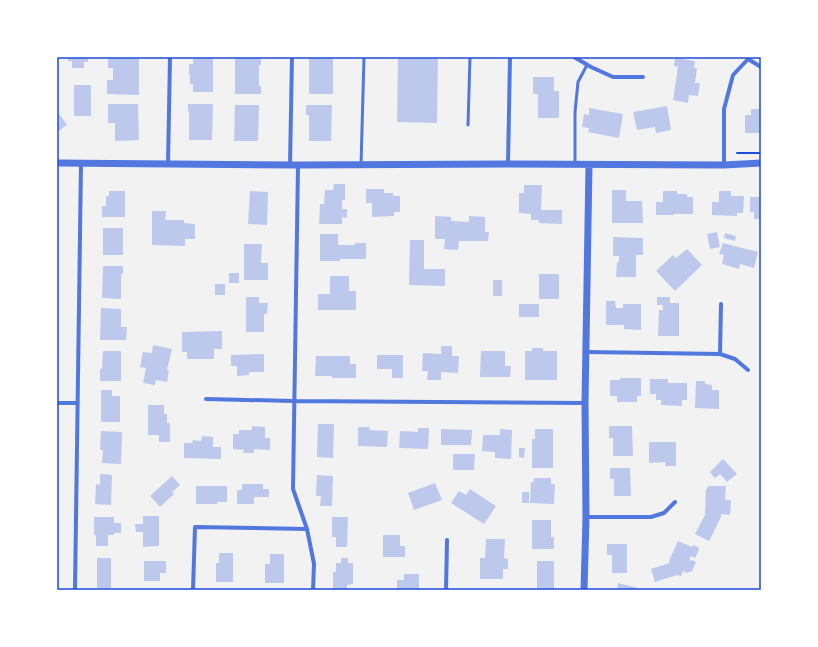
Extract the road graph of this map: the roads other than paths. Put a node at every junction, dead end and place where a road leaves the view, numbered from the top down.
1 (170, 57) edge
2 (292, 57) edge
3 (364, 57) edge
4 (470, 57) edge
5 (510, 57) edge
6 (574, 57) edge
7 (749, 58) edge
8 (587, 65) junction
9 (761, 67) edge
10 (643, 77) dead end
11 (468, 125) dead end
12 (57, 163) edge
13 (81, 163) junction
14 (761, 163) edge
15 (168, 164) junction
16 (508, 164) junction
17 (294, 165) junction
18 (361, 165) junction
19 (576, 165) junction
20 (589, 165) junction
21 (724, 165) junction
22 (721, 304) dead end
23 (587, 352) junction
24 (720, 354) junction
25 (748, 370) dead end
26 (206, 399) dead end
27 (293, 401) junction
28 (57, 403) edge
29 (585, 403) junction
30 (77, 404) junction
31 (675, 502) dead end
32 (586, 517) junction
33 (307, 529) junction
34 (446, 540) dead end
35 (75, 590) edge
36 (193, 590) edge
37 (314, 590) edge
38 (446, 590) edge
39 (584, 590) edge

1 - 15 street
2 - 17 street
3 - 18 lane
4 - 11 lane
5 - 16 street
6 - 8 street
7 - 9 street
7 - 21 street
8 - 10 street
8 - 19 lane
12 - 13 street
13 - 15 street
13 - 30 street
14 - 21 street
15 - 17 street
16 - 18 street
16 - 19 street
17 - 18 street
17 - 27 street
19 - 20 street
20 - 21 street
20 - 23 street
22 - 24 street
23 - 24 street
23 - 29 street
24 - 25 street
26 - 27 street
27 - 29 street
27 - 33 street
28 - 30 street
29 - 32 street
30 - 35 street
31 - 32 street
32 - 39 street
33 - 36 street
33 - 37 street
34 - 38 street

